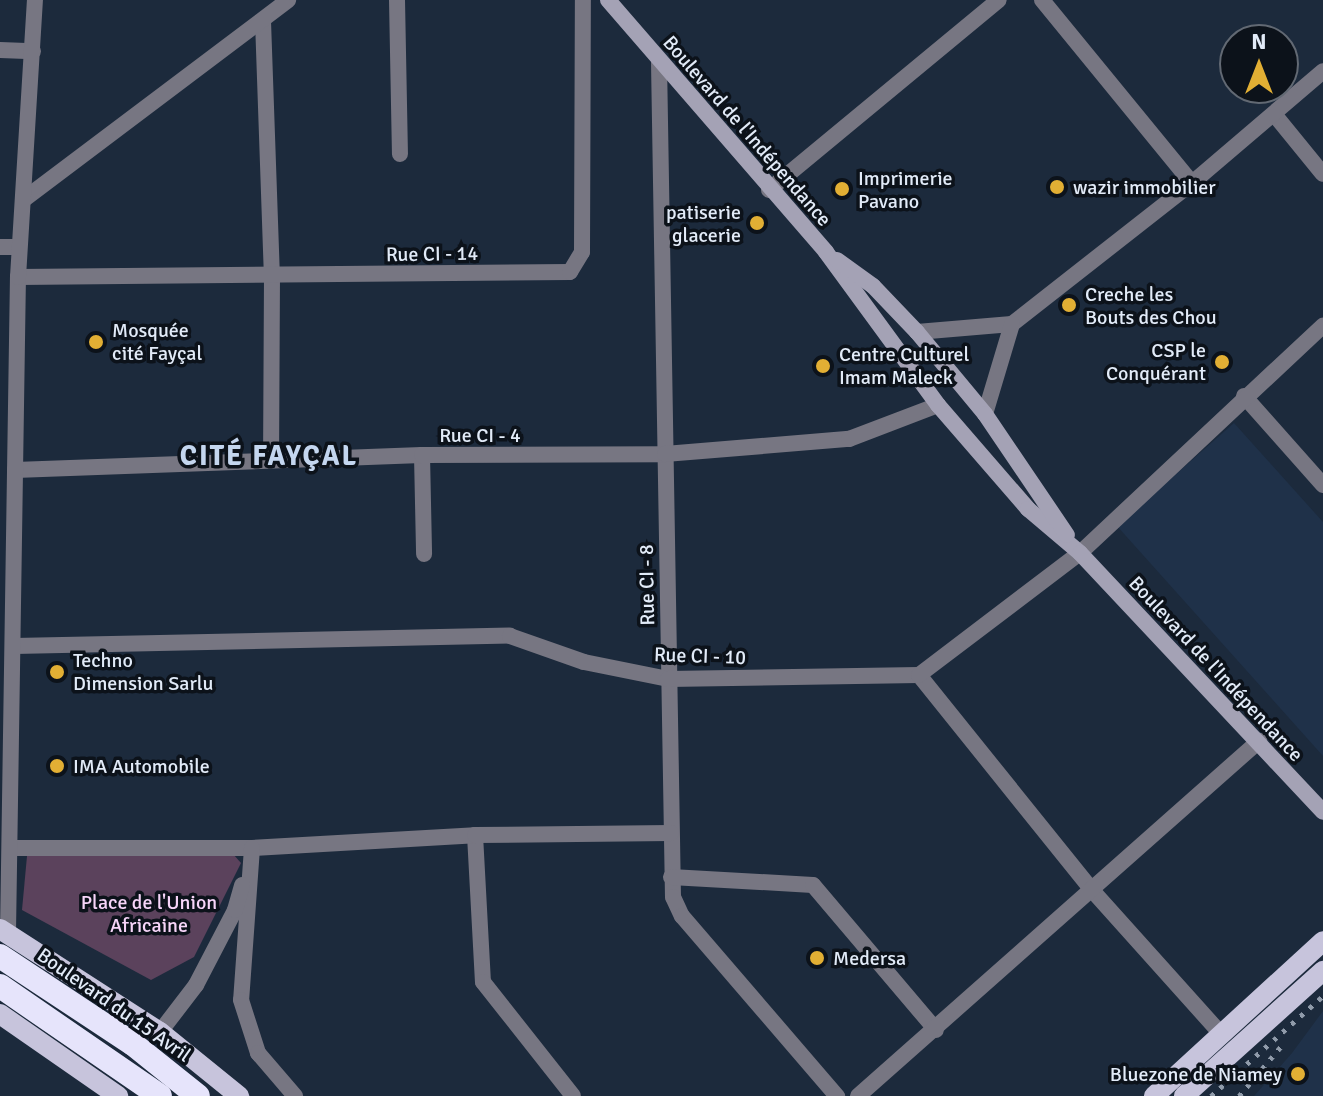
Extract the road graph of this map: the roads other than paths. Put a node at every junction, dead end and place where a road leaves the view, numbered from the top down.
1 (35, 0) edge
2 (288, 0) edge
3 (397, 0) edge
4 (583, 0) edge
5 (608, 0) edge
6 (999, 0) edge
7 (1042, 0) edge
8 (263, 21) junction
9 (0, 50) edge
10 (33, 51) junction
11 (659, 62) junction
12 (1323, 71) edge
13 (1274, 114) junction
14 (400, 154) dead end
15 (1323, 174) edge
16 (1192, 183) junction
17 (769, 190) junction
18 (23, 200) junction
19 (0, 247) edge
20 (19, 247) junction
21 (826, 252) junction
22 (272, 276) junction
23 (18, 277) junction
24 (1012, 324) junction
25 (1323, 326) edge
26 (917, 332) junction
27 (1244, 396) junction
28 (938, 405) junction
29 (985, 414) junction
30 (7, 436) edge
31 (665, 454) junction
32 (422, 455) junction
33 (271, 460) junction
34 (15, 470) junction
35 (1323, 485) edge
36 (1080, 553) junction
37 (424, 554) dead end
38 (7, 613) edge
39 (14, 646) junction
40 (919, 675) junction
41 (668, 679) junction
42 (1259, 741) junction
43 (13, 754) junction
44 (0, 775) edge
45 (1323, 812) edge
46 (671, 833) junction
47 (475, 835) junction
48 (12, 848) junction
49 (252, 848) junction
50 (671, 877) junction
51 (1091, 889) junction
52 (3, 939) edge
53 (1323, 941) edge
54 (1323, 971) edge
55 (0, 986) edge
56 (0, 1014) edge
57 (936, 1030) junction
58 (160, 1032) junction
59 (1222, 1035) junction
60 (118, 1096) edge
61 (160, 1096) edge
62 (198, 1096) edge
63 (239, 1096) edge
64 (295, 1096) edge
65 (573, 1096) edge
66 (837, 1096) edge
67 (858, 1096) edge
68 (1154, 1096) edge
69 (1184, 1096) edge

1 - 10 street
2 - 8 street
3 - 14 street
4 - 22 street, Rue CI - 14
5 - 11 main road, Boulevard de l'Indépendance
6 - 17 street
7 - 16 street
8 - 18 street
8 - 22 street
9 - 10 street
10 - 18 street
11 - 17 main road, Boulevard de l'Indépendance
11 - 31 street, Rue CI - 8
12 - 13 street
13 - 15 street
13 - 16 street
16 - 24 street
17 - 21 main road, Boulevard de l'Indépendance
18 - 20 street
19 - 20 street
20 - 23 street
21 - 26 main road, Boulevard de l'Indépendance
21 - 28 main road, Boulevard de l'Indépendance
22 - 23 street, Rue CI - 14
22 - 33 street
23 - 30 street
24 - 26 street
24 - 29 street
25 - 27 street
26 - 29 main road, Boulevard de l'Indépendance
27 - 35 street
27 - 36 street
28 - 31 street, Rue CI - 4
28 - 36 main road, Boulevard de l'Indépendance
29 - 36 main road, Boulevard de l'Indépendance
30 - 34 street
31 - 32 street, Rue CI - 4
31 - 41 street, Rue CI - 8
32 - 33 street, Rue CI - 4
32 - 37 street
33 - 34 street, Rue CI - 4
34 - 38 street
36 - 40 street
36 - 42 main road, Boulevard de l'Indépendance
38 - 39 street
39 - 41 street, Rue CI - 10
39 - 43 street
40 - 41 street, Rue CI - 10
40 - 51 street
41 - 46 street, Rue CI - 8
42 - 45 main road, Boulevard de l'Indépendance
42 - 51 street
43 - 44 street
43 - 48 street
46 - 47 street
46 - 50 street, Rue CI - 8
47 - 49 street
47 - 65 street
48 - 49 street
48 - 52 street
49 - 58 street
49 - 64 street
50 - 57 street
50 - 66 street, Rue CI - 8
51 - 57 street
51 - 59 street
52 - 58 main road, Boulevard du 15 Avril
52 - 62 highway, Boulevard du 15 Avril
53 - 59 main road
54 - 69 main road
55 - 61 highway
56 - 60 main road
57 - 67 street
58 - 63 main road, Boulevard du 15 Avril
59 - 68 main road

